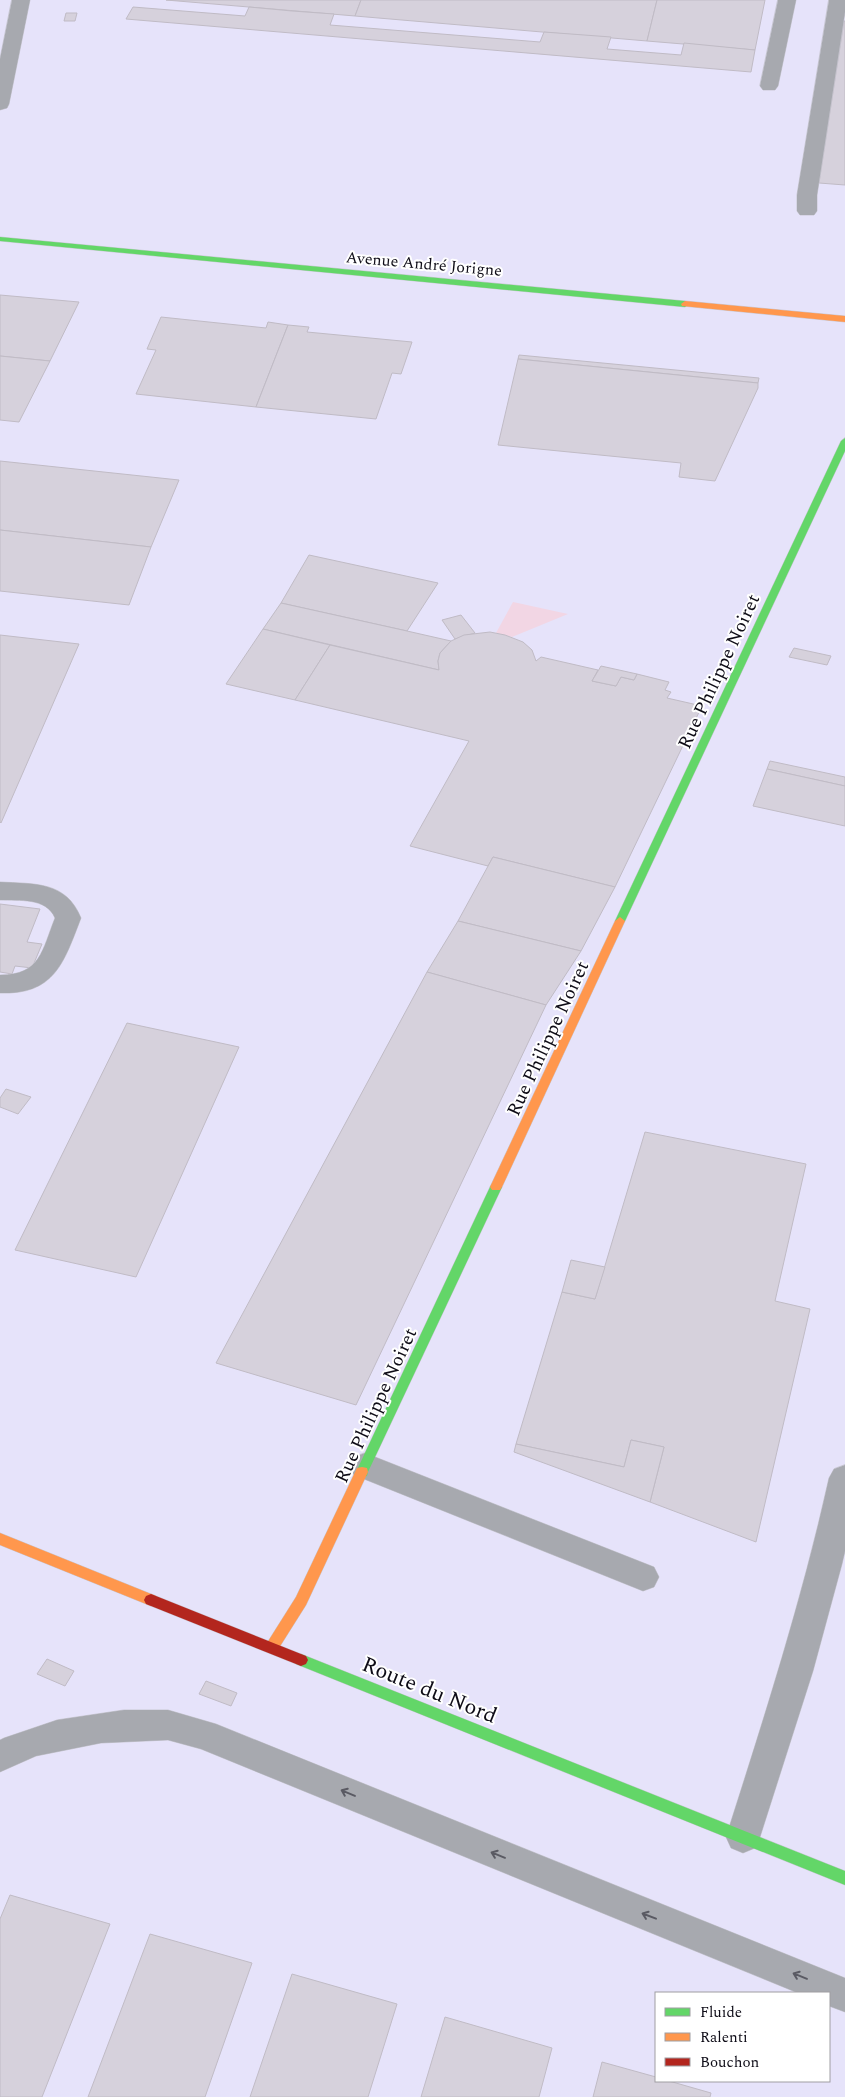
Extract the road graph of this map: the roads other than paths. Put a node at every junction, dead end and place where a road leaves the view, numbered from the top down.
1 (21, 0) edge
2 (787, 0) edge
3 (838, 0) edge
4 (769, 86) dead end
5 (0, 104) edge
6 (807, 211) dead end
7 (0, 239) edge
8 (845, 319) edge
9 (845, 440) edge
10 (0, 891) edge
11 (0, 984) edge
12 (365, 1466) junction
13 (845, 1478) edge
14 (0, 1539) edge
15 (643, 1577) dead end
16 (272, 1647) junction
17 (0, 1757) edge
18 (743, 1837) junction
19 (845, 1878) edge
20 (845, 1995) edge

1 - 5 street
2 - 4 street
3 - 6 street
7 - 8 street, Avenue André Jorigne
9 - 12 street, Rue Philippe Noiret
10 - 11 street
12 - 15 street
12 - 16 street, Rue Philippe Noiret
13 - 18 street
14 - 16 street, Route du Nord
16 - 18 street, Route du Nord
20 -> 17 street
18 - 19 street, Route du Nord

